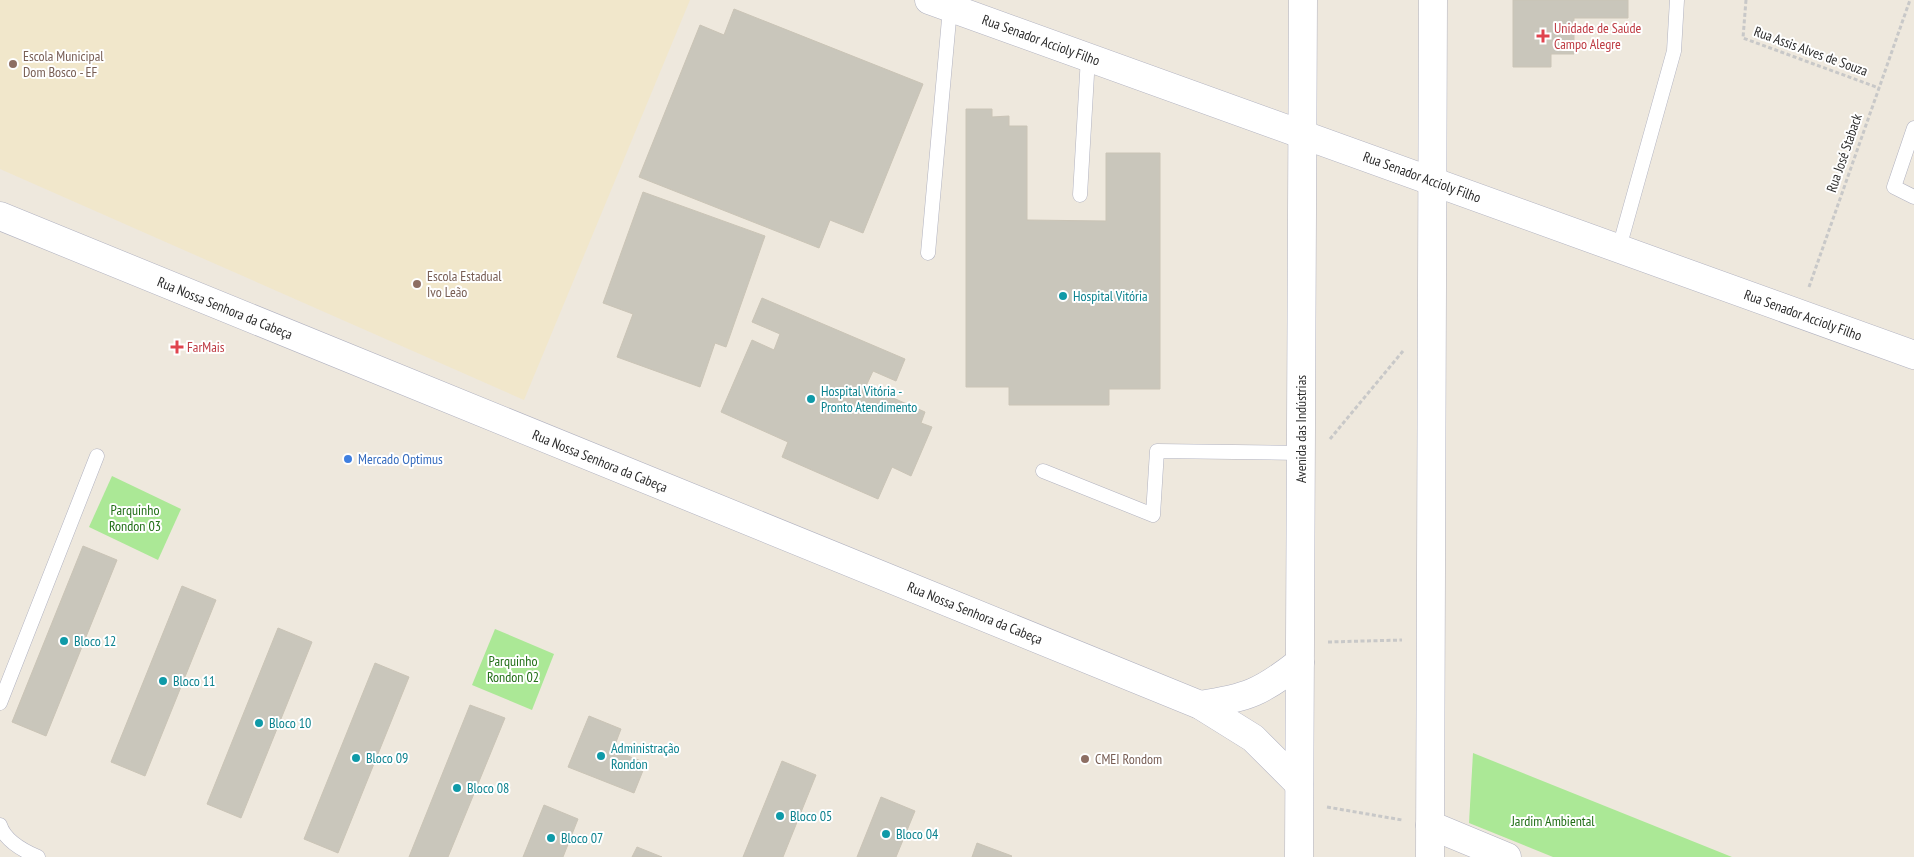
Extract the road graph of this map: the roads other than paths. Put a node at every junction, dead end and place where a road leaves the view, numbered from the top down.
1 (1302, 0) edge
2 (1433, 0) edge
3 (1677, 0) edge
4 (940, 4) edge
5 (1088, 57) junction
6 (1914, 128) edge
7 (1302, 134) junction
8 (1432, 181) junction
9 (1080, 195) dead end
10 (1914, 197) edge
11 (0, 216) edge
12 (1619, 248) junction
13 (928, 252) dead end
14 (1914, 355) edge
15 (97, 456) dead end
16 (1301, 463) junction
17 (1043, 470) dead end
18 (1300, 652) junction
19 (0, 703) edge
20 (1200, 704) junction
21 (1299, 793) junction
22 (1430, 825) junction
23 (1, 832) edge
24 (38, 857) edge
25 (1299, 857) edge
26 (1430, 857) edge
27 (1507, 857) edge

1 - 7 street, Avenida das Indústrias
2 - 8 street
3 - 12 lane
4 - 5 street, Rua Senador Accioly Filho
4 - 13 lane
5 - 7 street, Rua Senador Accioly Filho
5 - 9 lane
6 - 10 lane
7 - 8 street, Rua Senador Accioly Filho
7 - 16 street, Avenida das Indústrias
8 - 12 street, Rua Senador Accioly Filho
8 - 22 street
11 - 20 street, Rua Nossa Senhora da Cabeça
12 - 14 street, Rua Senador Accioly Filho
15 - 19 lane
16 - 17 lane
16 - 18 street, Avenida das Indústrias
18 - 20 street
18 - 21 street, Avenida das Indústrias
20 - 21 street, Rua Nossa Senhora da Cabeça
21 - 25 street, Avenida das Indústrias
22 - 26 street
22 - 27 street
23 - 24 lane

